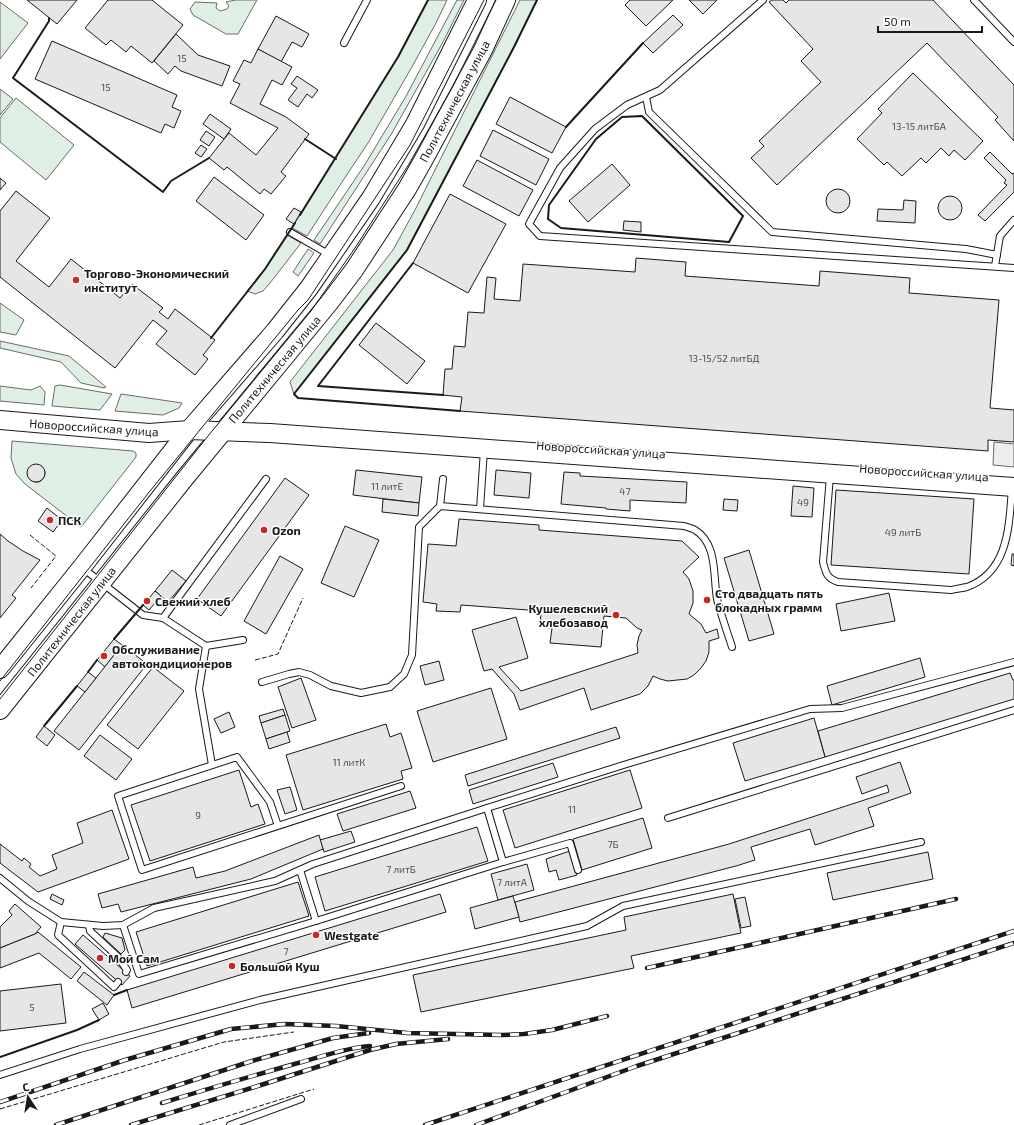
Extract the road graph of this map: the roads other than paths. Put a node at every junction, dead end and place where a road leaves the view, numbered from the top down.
1 (367, 0) edge
2 (477, 0) edge
3 (506, 0) edge
4 (763, 0) edge
5 (974, 0) edge
6 (1014, 42) edge
7 (344, 43) dead end
8 (646, 97) junction
9 (1014, 220) edge
10 (290, 232) dead end
11 (997, 255) junction
12 (331, 256) junction
13 (995, 266) junction
14 (1014, 268) edge
15 (0, 420) edge
16 (227, 427) junction
17 (189, 430) junction
18 (484, 445) junction
19 (830, 470) junction
20 (443, 479) dead end
21 (266, 480) dead end
22 (1013, 483) edge
23 (440, 506) junction
24 (480, 509) junction
25 (82, 567) junction
26 (101, 582) junction
27 (162, 618) junction
28 (243, 640) dead end
29 (206, 646) junction
30 (732, 647) dead end
31 (1014, 662) edge
32 (1, 667) edge
33 (262, 682) dead end
34 (0, 710) edge
35 (1014, 710) edge
36 (212, 765) junction
37 (401, 786) dead end
38 (487, 808) junction
39 (668, 818) dead end
40 (278, 826) junction
41 (921, 842) dead end
42 (503, 862) junction
43 (300, 870) junction
44 (578, 870) dead end
45 (0, 878) edge
46 (316, 921) junction
47 (61, 922) junction
48 (89, 925) junction
49 (123, 925) junction
50 (126, 972) dead end
51 (118, 982) dead end
52 (0, 1075) edge
53 (301, 1099) dead end
54 (230, 1125) edge

1 - 7 lane
2 - 12 main road, Политехническая улица
3 - 16 main road, Политехническая улица
4 - 8 lane
5 - 6 lane
8 - 11 lane
8 - 13 lane
9 - 11 lane
10 - 12 lane
11 - 13 lane
12 - 17 main road, Политехническая улица
13 - 14 lane
15 - 17 main road, Новороссийская улица
16 - 17 main road, Новороссийская улица
16 - 18 main road, Новороссийская улица
16 - 26 main road, Политехническая улица
17 - 25 main road, Политехническая улица
18 - 19 main road, Новороссийская улица
18 - 24 lane
19 - 22 main road, Новороссийская улица
19 - 22 lane
20 - 23 lane
21 - 27 lane
23 - 24 lane
23 - 33 lane
24 - 30 lane
25 - 26 lane
25 - 32 main road, Политехническая улица
26 - 27 lane
26 - 34 main road, Политехническая улица
27 - 29 lane
28 - 29 lane
29 - 36 lane
31 - 38 lane
35 - 39 lane
36 - 40 lane
36 - 40 lane
37 - 40 lane
38 - 42 lane
38 - 43 lane
41 - 52 lane
42 - 44 lane
42 - 46 lane
43 - 46 lane
43 - 49 lane
45 - 47 lane
46 - 49 lane
47 - 48 lane
47 - 51 lane
48 - 49 lane
48 - 50 lane
53 - 54 lane

